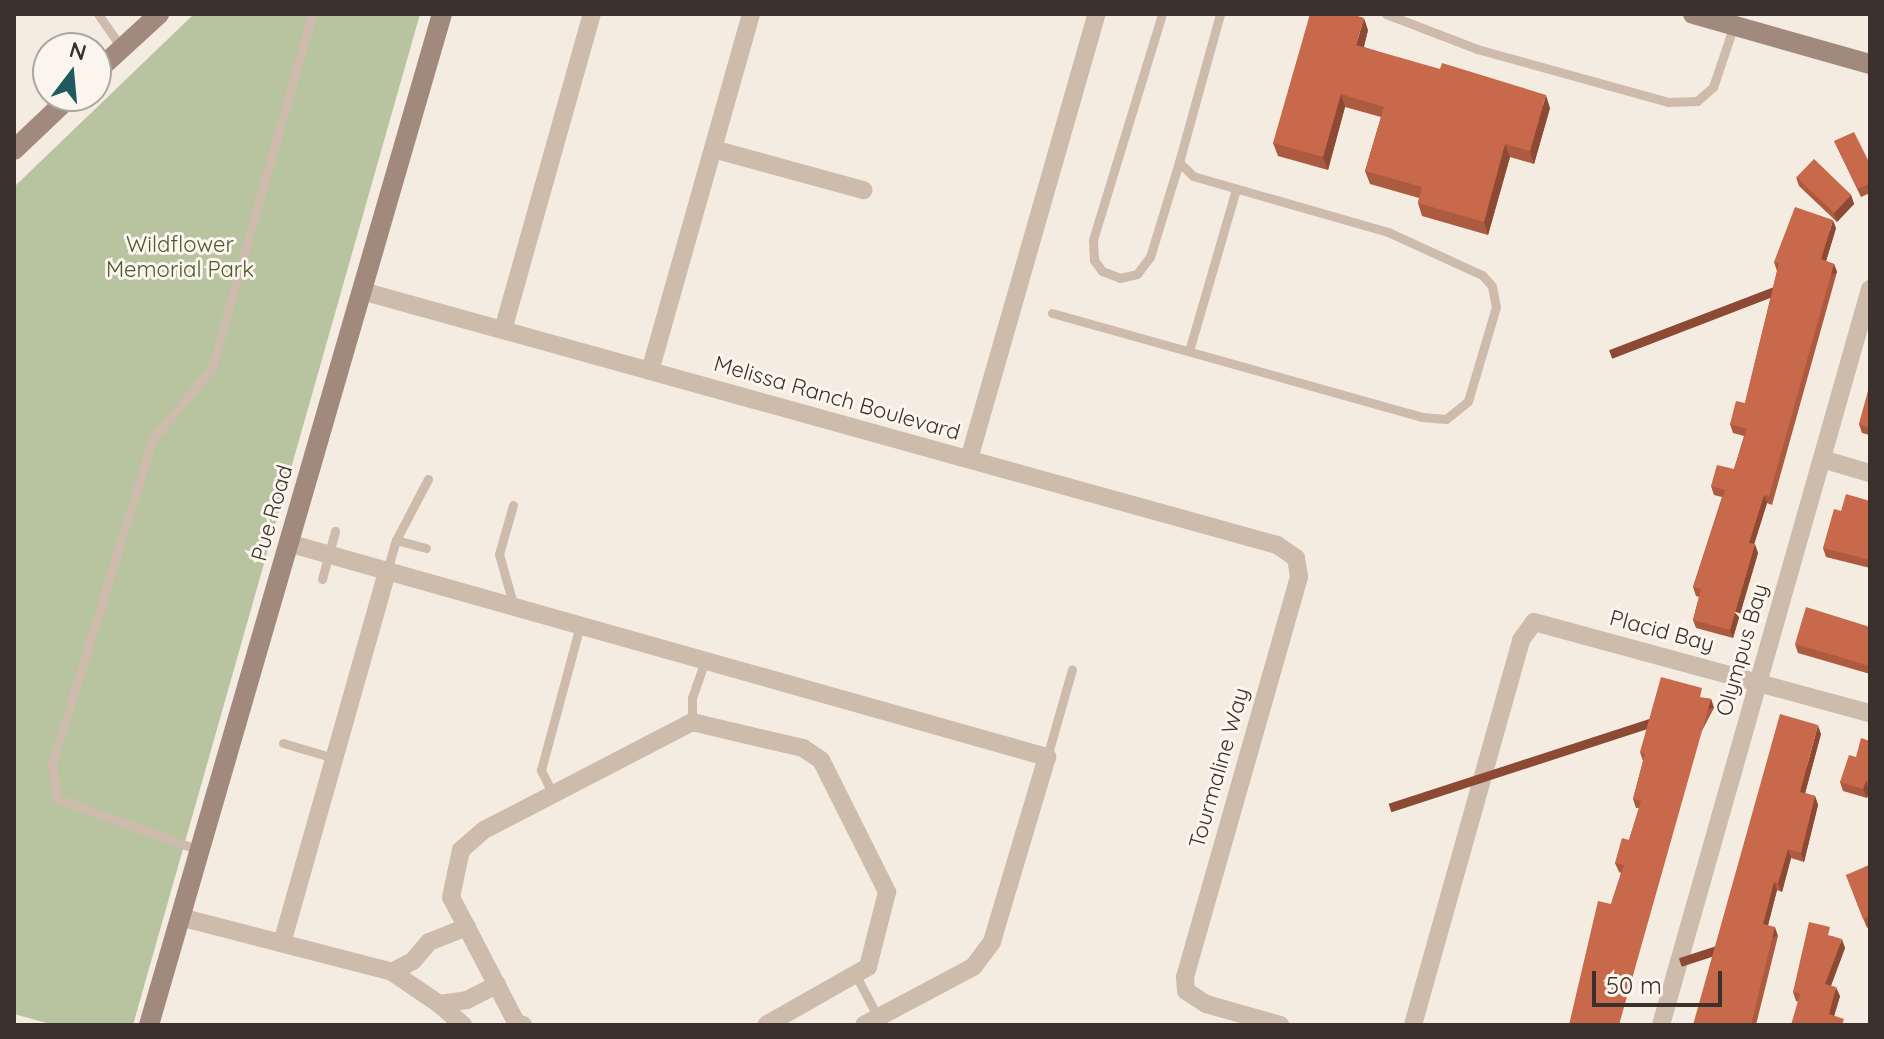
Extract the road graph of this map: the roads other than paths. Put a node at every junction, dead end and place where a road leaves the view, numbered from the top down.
1 (98, 14) edge
2 (159, 14) edge
3 (312, 14) edge
4 (442, 14) edge
5 (592, 14) edge
6 (751, 14) edge
7 (1162, 14) edge
8 (1220, 14) edge
9 (1386, 14) edge
10 (1693, 14) edge
11 (1093, 15) edge
12 (1734, 25) junction
13 (122, 48) junction
14 (112, 57) edge
15 (1870, 64) edge
16 (54, 112) edge
17 (713, 149) junction
18 (14, 150) edge
19 (1179, 162) junction
20 (1236, 189) junction
21 (863, 190) dead end
22 (1870, 289) edge
23 (362, 291) junction
24 (1052, 313) dead end
25 (503, 330) junction
26 (1189, 351) junction
27 (650, 371) junction
28 (969, 459) junction
29 (1822, 459) junction
30 (1870, 473) edge
31 (428, 479) dead end
32 (513, 505) dead end
33 (335, 531) dead end
34 (396, 540) junction
35 (288, 543) junction
36 (426, 548) dead end
37 (328, 554) junction
38 (1296, 558) joint
39 (387, 571) junction
40 (322, 579) dead end
41 (514, 607) junction
42 (580, 625) junction
43 (705, 661) junction
44 (1072, 669) dead end
45 (1758, 682) junction
46 (1870, 713) edge
47 (692, 722) junction
48 (283, 743) dead end
49 (1047, 757) junction
50 (334, 758) junction
51 (553, 794) junction
52 (199, 850) junction
53 (180, 917) junction
54 (467, 927) junction
55 (282, 943) junction
56 (392, 972) junction
57 (855, 974) junction
58 (497, 985) junction
59 (439, 1004) junction
60 (871, 1021) edge
61 (149, 1025) edge
62 (463, 1025) edge
63 (518, 1025) edge
64 (766, 1025) edge
65 (1280, 1025) edge
66 (1413, 1025) edge
67 (1661, 1025) edge

1 - 13 lane
2 - 13 street
3 - 52 lane
4 - 23 street, Pue Road
5 - 25 street
6 - 17 street
7 - 19 lane
8 - 19 lane
9 - 12 lane
10 - 12 street
11 - 28 street
12 - 15 street
13 - 14 street
16 - 18 street
17 - 21 street
17 - 27 street
19 - 20 lane
20 - 26 lane
20 - 26 lane
22 - 29 street, Olympus Bay
23 - 25 street, Melissa Ranch Boulevard
23 - 35 street, Pue Road
24 - 26 lane
25 - 27 street, Melissa Ranch Boulevard
27 - 28 street, Melissa Ranch Boulevard
28 - 38 street, Melissa Ranch Boulevard
29 - 30 street
29 - 45 street, Olympus Bay
31 - 34 lane
32 - 41 lane
33 - 37 lane
34 - 36 lane
34 - 39 lane
35 - 37 street
35 - 52 street, Pue Road
37 - 39 street
37 - 40 lane
38 - 65 street, Tourmaline Way
39 - 41 street
39 - 50 street
41 - 42 street
42 - 43 street
42 - 51 lane
43 - 47 lane
43 - 49 street
44 - 49 lane
45 - 46 street, Placid Bay
45 - 66 street, Placid Bay
45 - 67 street, Olympus Bay
47 - 51 street
47 - 57 street
48 - 50 lane
49 - 60 street
50 - 55 street
51 - 54 street
52 - 53 street, Pue Road
53 - 55 street
53 - 61 street, Pue Road
54 - 56 street
54 - 58 street
55 - 56 street
56 - 59 street
57 - 60 lane
57 - 64 street
58 - 59 street
58 - 63 street
59 - 62 street

